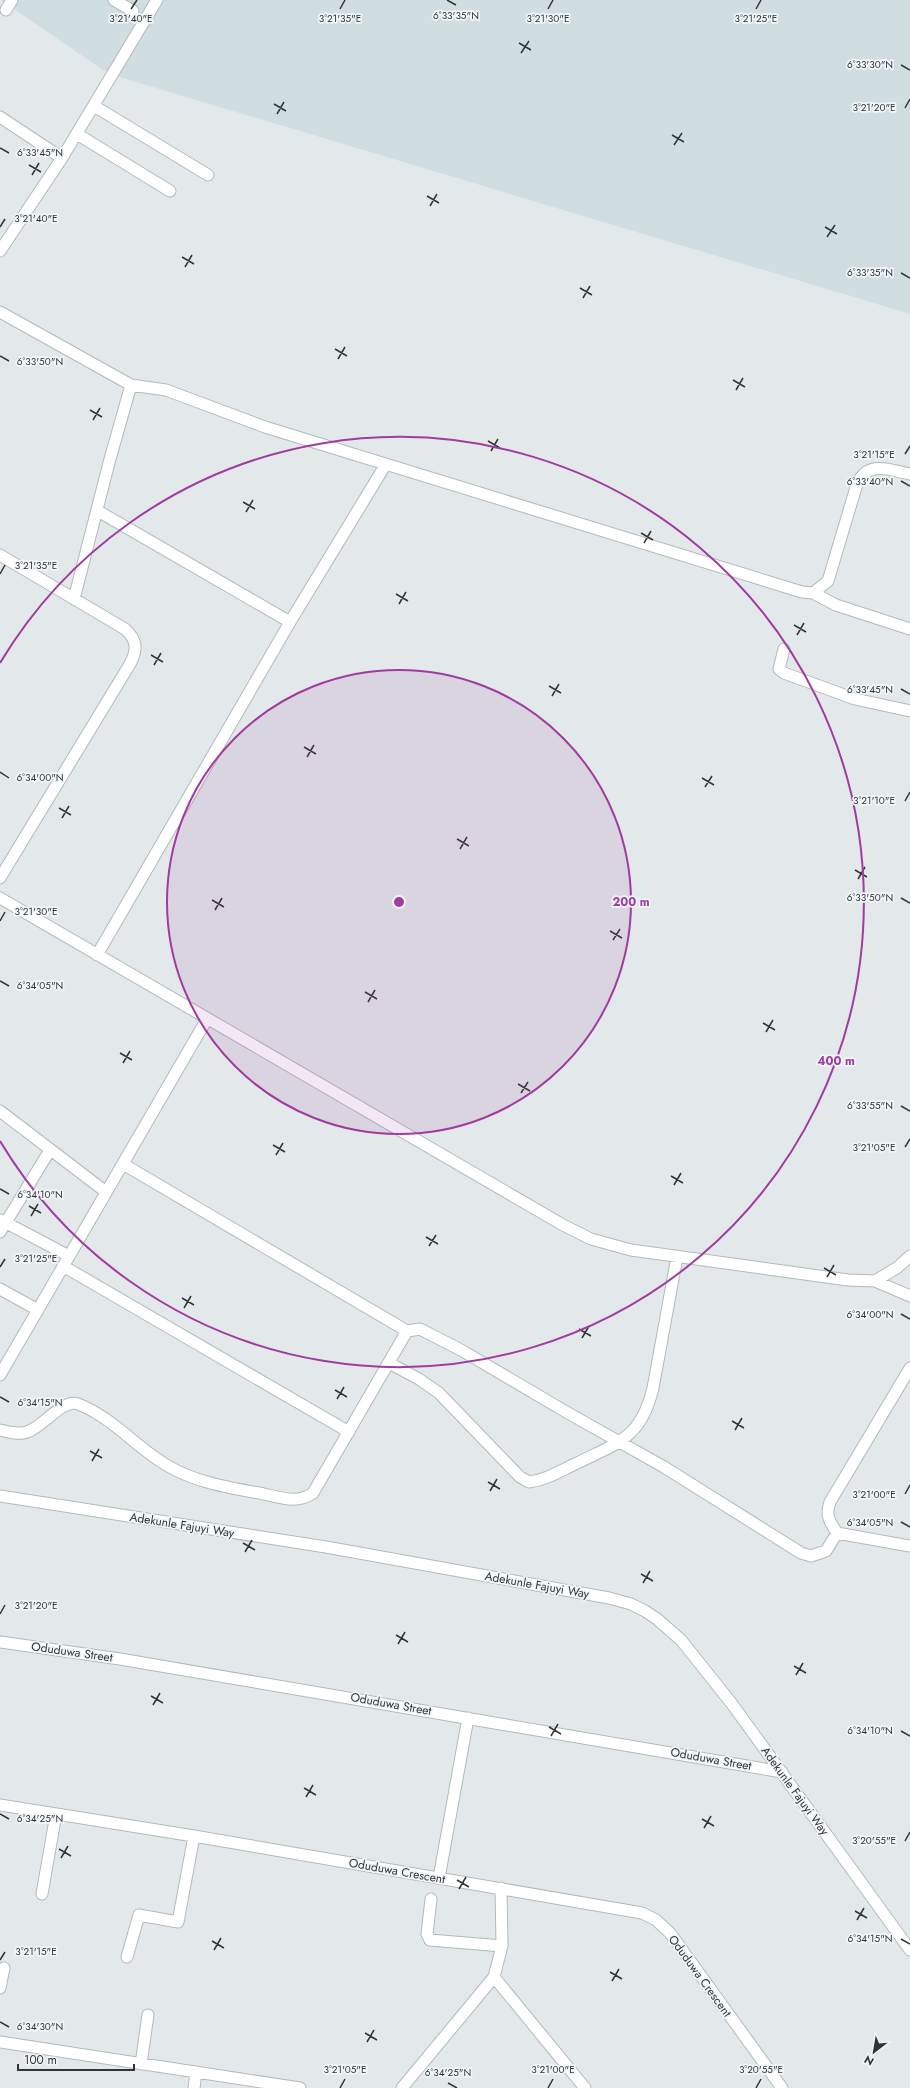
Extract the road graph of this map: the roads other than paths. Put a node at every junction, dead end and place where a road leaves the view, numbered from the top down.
1 (12, 0) edge
2 (114, 0) edge
3 (157, 0) edge
4 (6, 10) dead end
5 (133, 11) dead end
6 (94, 106) junction
7 (0, 117) edge
8 (77, 134) junction
9 (62, 158) junction
10 (208, 175) dead end
11 (170, 191) dead end
12 (0, 251) edge
13 (0, 312) edge
14 (131, 385) junction
15 (386, 464) junction
16 (910, 474) edge
17 (98, 511) junction
18 (0, 555) edge
19 (813, 593) junction
20 (74, 599) junction
21 (290, 622) junction
22 (910, 629) edge
23 (784, 649) dead end
24 (910, 711) edge
25 (0, 878) edge
26 (0, 898) edge
27 (98, 955) junction
28 (207, 1019) junction
29 (0, 1111) edge
30 (50, 1150) junction
31 (123, 1164) junction
32 (106, 1192) junction
33 (2, 1225) edge
34 (910, 1256) edge
35 (677, 1257) junction
36 (66, 1261) junction
37 (875, 1281) junction
38 (0, 1289) edge
39 (910, 1296) edge
40 (38, 1310) junction
41 (407, 1331) junction
42 (389, 1363) junction
43 (910, 1368) edge
44 (0, 1375) edge
45 (0, 1430) edge
46 (349, 1432) junction
47 (620, 1442) junction
48 (0, 1496) edge
49 (837, 1533) junction
50 (910, 1546) edge
51 (0, 1642) edge
52 (468, 1718) junction
53 (782, 1772) junction
54 (0, 1805) edge
55 (56, 1814) junction
56 (194, 1836) junction
57 (439, 1878) junction
58 (500, 1888) junction
59 (42, 1894) dead end
60 (431, 1899) dead end
61 (502, 1946) junction
62 (910, 1950) edge
63 (127, 1957) dead end
64 (4, 1968) dead end
65 (494, 1977) junction
66 (0, 1988) edge
67 (148, 2015) dead end
68 (0, 2042) edge
69 (141, 2064) junction
70 (196, 2072) junction
71 (194, 2088) edge
72 (300, 2088) edge
73 (402, 2088) edge
74 (585, 2088) edge
75 (782, 2088) edge

1 - 4 street
2 - 5 street
3 - 6 street
6 - 8 street
6 - 10 street
7 - 9 street
8 - 9 street
8 - 11 street
9 - 12 street
13 - 14 street
14 - 15 street
14 - 17 street
15 - 19 street
15 - 21 street
16 - 19 street
17 - 20 street
17 - 21 street
18 - 20 street
19 - 22 street
20 - 25 street
21 - 27 street
23 - 24 street
26 - 27 street
27 - 28 street
28 - 31 street
28 - 35 street
29 - 30 street
30 - 32 street
30 - 33 street
31 - 32 street
31 - 41 street
32 - 36 street
33 - 36 street
34 - 37 street
35 - 37 street
35 - 47 street
36 - 40 street
36 - 46 street
37 - 39 street
38 - 40 street
40 - 44 street
41 - 42 street
41 - 47 street
42 - 46 street
42 - 47 street
43 - 49 street
45 - 46 street
47 - 49 street
48 - 53 street, Adekunle Fajuyi Way
49 - 50 street
51 - 52 street, Oduduwa Street
52 - 53 street, Oduduwa Street
52 - 57 street
53 - 62 street, Adekunle Fajuyi Way
54 - 55 street, Oduduwa Crescent
55 - 56 street, Oduduwa Crescent
55 - 59 street
56 - 57 street, Oduduwa Crescent
56 - 63 street
57 - 58 street, Oduduwa Crescent
58 - 61 street
58 - 75 street, Oduduwa Crescent
60 - 61 street
61 - 65 street
64 - 66 street
65 - 73 street
65 - 74 street
67 - 69 street
68 - 69 street
69 - 70 street
70 - 71 street
70 - 72 street

